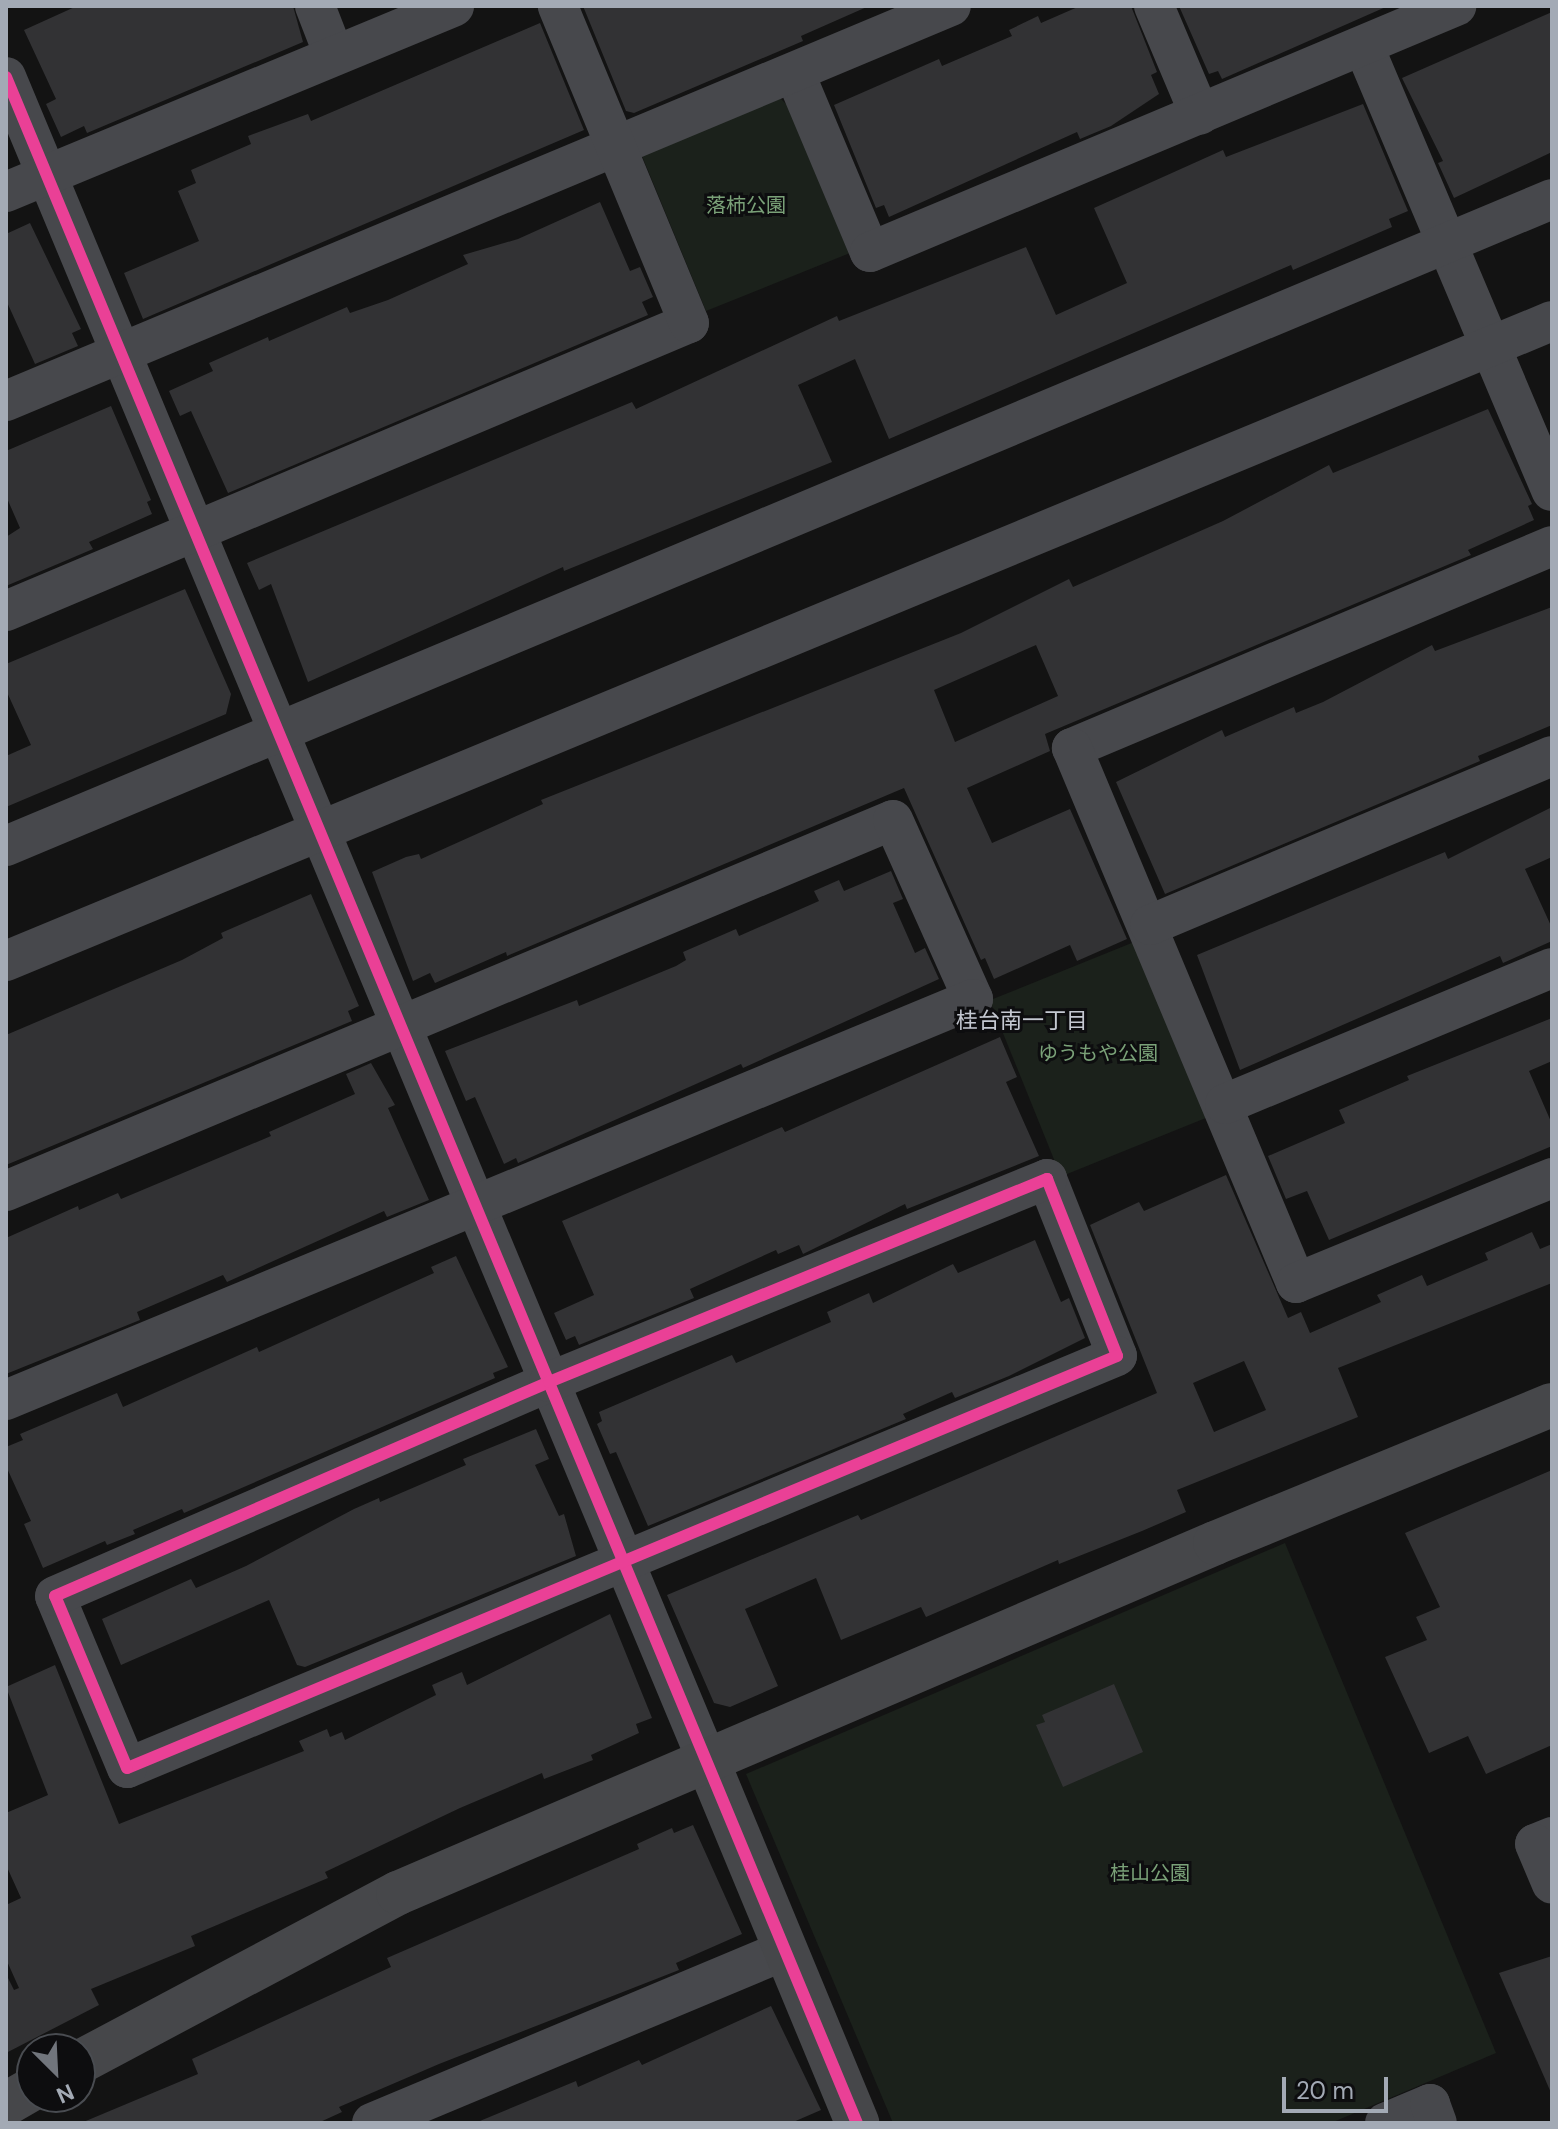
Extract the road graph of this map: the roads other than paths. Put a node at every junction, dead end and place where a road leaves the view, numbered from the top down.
1 (315, 6) edge
2 (454, 6) edge
3 (558, 6) edge
4 (951, 6) edge
5 (1154, 6) edge
6 (1456, 6) edge
7 (1364, 47) junction
8 (334, 55) junction
9 (795, 74) junction
10 (6, 77) edge
11 (1200, 115) junction
12 (616, 150) junction
13 (47, 175) junction
14 (6, 192) edge
15 (1552, 199) edge
16 (1447, 242) junction
17 (1552, 321) edge
18 (1492, 347) junction
19 (122, 354) junction
20 (6, 401) edge
21 (1552, 491) edge
22 (197, 533) junction
23 (1552, 546) edge
24 (6, 611) edge
25 (279, 729) junction
26 (1552, 756) edge
27 (319, 830) junction
28 (6, 846) edge
29 (1150, 925) junction
30 (6, 961) edge
31 (1552, 968) edge
32 (402, 1028) junction
33 (1225, 1104) junction
34 (1552, 1178) edge
35 (6, 1191) edge
36 (476, 1205) junction
37 (549, 1382) junction
38 (6, 1400) edge
39 (1552, 1405) edge
40 (624, 1561) junction
41 (707, 1760) junction
42 (1544, 1840) edge
43 (1552, 1884) edge
44 (786, 1950) junction
45 (96, 2053) edge
46 (372, 2123) edge
47 (857, 2123) edge
48 (1385, 2123) edge
49 (1437, 2123) edge

1 - 8 street
2 - 8 street
3 - 12 street
4 - 9 street
5 - 11 street
6 - 7 street
7 - 11 street
7 - 16 street
8 - 13 street
9 - 11 street
9 - 12 street
10 - 13 street
12 - 19 street
12 - 22 street
13 - 14 street
13 - 19 street
15 - 16 street
16 - 18 street
16 - 25 street
17 - 18 street
18 - 21 street
18 - 27 street
19 - 20 street
19 - 22 street
22 - 24 street
22 - 25 street
23 - 29 street
25 - 27 street
25 - 28 street
26 - 29 street
27 - 30 street
27 - 32 street
29 - 33 street
31 - 33 street
32 - 35 street
32 - 36 street
32 - 36 street
33 - 34 street
36 - 37 street
36 - 38 street
37 - 40 street
37 - 40 street
37 - 40 street
39 - 41 street
40 - 41 street
41 - 44 street
41 - 45 street
42 - 43 street
44 - 46 street
44 - 47 street
48 - 49 street

